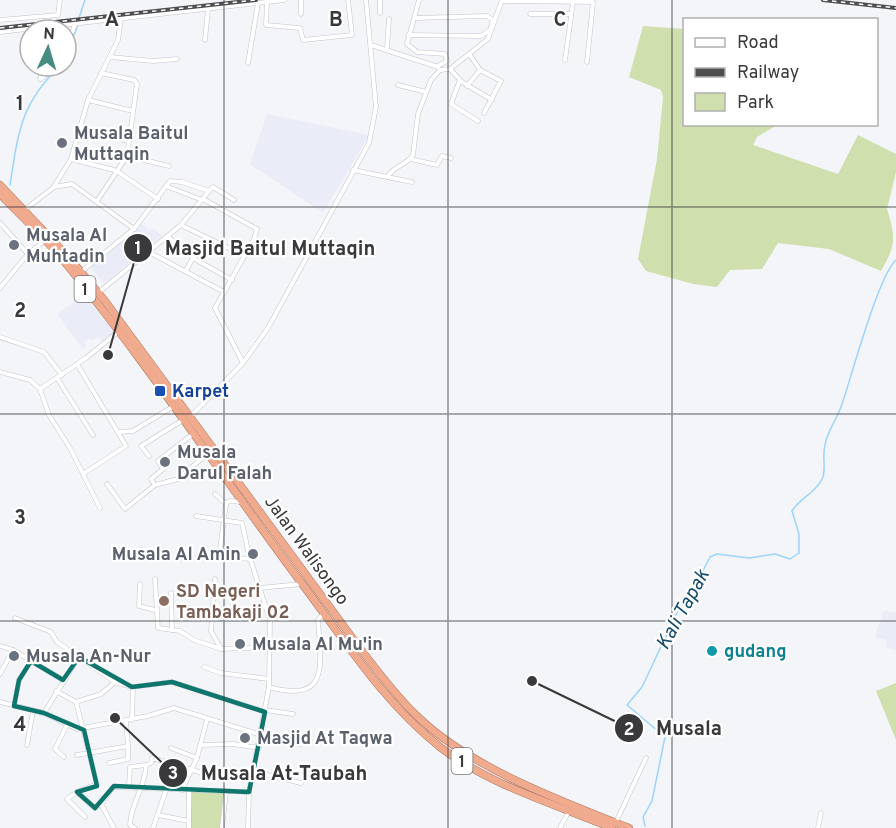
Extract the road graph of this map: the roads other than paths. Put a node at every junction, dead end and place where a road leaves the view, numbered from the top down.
1 (60, 0) edge
2 (284, 0) edge
3 (301, 0) edge
4 (348, 0) edge
5 (366, 0) edge
6 (380, 0) edge
7 (419, 0) edge
8 (502, 1) edge
9 (267, 2) junction
10 (573, 2) junction
11 (258, 3) junction
12 (208, 9) junction
13 (380, 13) dead end
14 (301, 14) dead end
15 (530, 14) dead end
16 (571, 14) junction
17 (121, 18) junction
18 (416, 18) junction
19 (389, 19) dead end
20 (0, 20) edge
21 (78, 24) edge
22 (18, 31) edge
23 (0, 32) edge
24 (408, 35) junction
25 (205, 40) dead end
26 (371, 45) junction
27 (387, 49) junction
28 (470, 55) junction
29 (110, 57) junction
30 (177, 59) dead end
31 (565, 60) dead end
32 (587, 62) dead end
33 (248, 63) dead end
34 (439, 68) junction
35 (450, 69) junction
36 (480, 70) junction
37 (101, 73) junction
38 (460, 80) junction
39 (398, 85) dead end
40 (467, 86) junction
41 (426, 92) junction
42 (88, 100) junction
43 (492, 100) junction
44 (134, 111) junction
45 (484, 113) dead end
46 (478, 121) dead end
47 (80, 129) junction
48 (129, 141) junction
49 (127, 156) junction
50 (451, 158) dead end
51 (71, 159) junction
52 (410, 159) junction
53 (169, 166) dead end
54 (352, 170) junction
55 (116, 171) junction
56 (387, 177) junction
57 (412, 182) dead end
58 (0, 185) edge
59 (53, 188) junction
60 (165, 188) junction
61 (209, 190) junction
62 (0, 196) edge
63 (158, 199) junction
64 (203, 199) junction
65 (234, 200) dead end
66 (98, 201) junction
67 (24, 210) junction
68 (0, 224) edge
69 (181, 225) junction
70 (134, 229) junction
71 (167, 236) junction
72 (44, 241) junction
73 (147, 251) junction
74 (28, 254) junction
75 (244, 256) junction
76 (193, 258) junction
77 (186, 270) junction
78 (82, 271) junction
79 (0, 279) edge
80 (232, 280) junction
81 (4, 283) junction
82 (0, 288) edge
83 (98, 292) junction
84 (224, 292) junction
85 (118, 332) junction
86 (0, 337) edge
87 (243, 363) junction
88 (77, 364) junction
89 (0, 372) edge
90 (62, 375) junction
91 (57, 378) junction
92 (40, 389) junction
93 (174, 406) junction
94 (186, 418) junction
95 (119, 432) junction
96 (193, 434) junction
97 (93, 435) dead end
98 (207, 454) junction
99 (149, 456) dead end
100 (83, 474) junction
101 (107, 484) dead end
102 (155, 484) junction
103 (215, 494) dead end
104 (241, 502) junction
105 (226, 503) junction
106 (100, 508) dead end
107 (196, 516) dead end
108 (223, 519) junction
109 (198, 556) dead end
110 (219, 557) junction
111 (251, 559) junction
112 (155, 579) dead end
113 (215, 579) dead end
114 (140, 584) dead end
115 (302, 584) junction
116 (260, 588) junction
117 (171, 593) dead end
118 (266, 607) junction
119 (213, 609) junction
120 (155, 610) junction
121 (324, 613) junction
122 (15, 618) dead end
123 (172, 630) junction
124 (0, 646) edge
125 (268, 647) junction
126 (221, 649) junction
127 (13, 650) junction
128 (79, 657) junction
129 (31, 661) junction
130 (204, 667) dead end
131 (0, 674) edge
132 (269, 679) junction
133 (63, 680) junction
134 (115, 682) junction
135 (133, 687) junction
136 (269, 687) junction
137 (56, 691) junction
138 (0, 702) edge
139 (76, 702) junction
140 (14, 706) junction
141 (33, 711) junction
142 (265, 711) junction
143 (44, 712) junction
144 (292, 714) dead end
145 (207, 719) junction
146 (132, 720) junction
147 (126, 721) junction
148 (67, 725) junction
149 (84, 729) junction
150 (261, 736) junction
151 (301, 744) dead end
152 (27, 745) dead end
153 (201, 745) junction
154 (128, 746) junction
155 (171, 748) dead end
156 (259, 748) junction
157 (89, 752) junction
158 (77, 755) dead end
159 (64, 757) dead end
160 (197, 758) junction
161 (646, 759) dead end
162 (109, 763) dead end
163 (146, 765) junction
164 (191, 772) junction
165 (254, 772) junction
166 (219, 778) dead end
167 (301, 783) dead end
168 (129, 787) junction
169 (142, 788) junction
170 (166, 790) junction
171 (182, 790) junction
172 (189, 790) junction
173 (77, 792) junction
174 (226, 792) junction
175 (249, 792) junction
176 (101, 804) junction
177 (570, 811) junction
178 (821, 813) dead end
179 (158, 815) junction
180 (85, 817) dead end
181 (189, 821) junction
182 (614, 825) edge
183 (114, 828) edge
184 (135, 828) edge
185 (153, 828) edge
186 (189, 828) edge
187 (222, 828) edge
188 (248, 828) edge
189 (560, 828) edge
190 (629, 828) edge
191 (818, 828) edge

1 - 20 street
2 - 9 street
3 - 14 street
4 - 9 street
5 - 26 street
6 - 13 street
7 - 18 street
8 - 10 street
8 - 28 street
9 - 11 street
10 - 16 street
10 - 32 street
11 - 12 street
11 - 33 street
12 - 17 street
12 - 25 street
15 - 16 street
16 - 31 street
17 - 21 street
17 - 29 street
18 - 24 street
18 - 24 street
19 - 27 street
22 - 23 street
24 - 34 street
26 - 27 street
26 - 54 street
27 - 34 street
28 - 35 street
28 - 36 street
29 - 30 street
29 - 37 street
34 - 35 street
34 - 41 street
35 - 38 street
36 - 40 street
36 - 43 street
37 - 42 street
37 - 44 street
38 - 40 street
38 - 46 street
39 - 41 street
40 - 43 street
41 - 52 street
42 - 44 street
42 - 47 street
43 - 45 street
44 - 48 street
47 - 48 street
47 - 51 street
48 - 49 street
49 - 53 street
49 - 55 street
50 - 52 street
51 - 55 street
51 - 59 street
52 - 56 street
54 - 56 street
54 - 87 street
55 - 63 street
55 - 66 street
56 - 57 street
58 - 67 highway, Jalan Walisongo / 1
59 - 66 street
59 - 67 street
60 - 61 street
60 - 63 street
60 - 64 street
61 - 64 street
61 - 65 street
62 - 72 highway, Jalan Walisongo / 1
63 - 70 street
64 - 69 street
64 - 75 street
66 - 70 street
67 - 78 highway, Jalan Walisongo / 1
68 - 74 street
69 - 71 street
69 - 75 street
70 - 78 street
71 - 73 street
71 - 76 street
72 - 74 street
72 - 85 highway, Jalan Walisongo / 1
73 - 77 street
73 - 83 street
74 - 81 street
75 - 80 street
76 - 77 street
76 - 80 street
77 - 84 street
78 - 83 highway, Jalan Walisongo / 1
79 - 81 street
80 - 84 street
81 - 82 street
83 - 94 highway, Jalan Walisongo / 1
84 - 87 street
85 - 88 street
85 - 93 highway, Jalan Walisongo / 1
86 - 90 street
87 - 94 street
88 - 90 street
88 - 95 street
89 - 92 street
90 - 91 street
91 - 92 street
91 - 97 street
92 - 100 street
93 - 94 highway, Jalan Walisongo / 1
93 - 95 street
94 - 96 highway, Jalan Walisongo / 1
94 - 99 street
94 - 182 highway, Jalan Walisongo / 1
95 - 100 street
96 - 98 highway, Jalan Walisongo / 1
96 - 102 street
98 - 102 street
98 - 104 highway, Jalan Walisongo / 1
100 - 106 street
101 - 102 street
103 - 105 street
104 - 105 street
104 - 115 highway, Jalan Walisongo / 1
105 - 108 street
107 - 108 street
108 - 110 street
108 - 111 street
109 - 110 street
110 - 111 street
111 - 116 street
112 - 120 street
113 - 119 street
114 - 120 street
115 - 116 street
115 - 121 highway, Jalan Walisongo / 1
116 - 118 street
117 - 123 street
118 - 119 street
118 - 125 street
119 - 126 street
120 - 123 street
121 - 136 street
121 - 177 highway, Jalan Walisongo / 1
122 - 128 street
123 - 126 street
124 - 127 street
125 - 126 street
125 - 132 street
127 - 129 street
127 - 131 street
128 - 133 street
128 - 134 street
129 - 133 street
129 - 140 street
130 - 132 street
132 - 136 street
133 - 137 street
134 - 135 street
134 - 139 street
135 - 142 street
135 - 146 street
136 - 142 street
137 - 139 street
137 - 143 street
138 - 140 street
139 - 149 street
140 - 141 street
141 - 143 street
141 - 152 street
142 - 144 street
142 - 150 street
143 - 148 street
145 - 146 street
145 - 150 street
145 - 153 street
146 - 147 street
147 - 149 street
147 - 154 street
148 - 149 street
148 - 159 street
149 - 157 street
150 - 151 street
150 - 156 street
153 - 156 street
153 - 160 street
154 - 157 street
154 - 162 street
155 - 160 street
156 - 165 street
157 - 158 street
157 - 173 street
160 - 164 street
161 - 182 street
163 - 164 street
163 - 168 street
163 - 169 street
164 - 166 street
164 - 171 street
165 - 167 street
165 - 175 street
168 - 169 street
168 - 176 street
169 - 170 street
169 - 184 street
170 - 171 street
170 - 179 street
171 - 172 street
172 - 174 street
172 - 181 street
173 - 176 street
173 - 180 street
174 - 175 street
174 - 187 street
175 - 188 street
176 - 183 street
177 - 182 highway, Jalan Walisongo / 1
177 - 189 street
178 - 191 street
179 - 181 street
179 - 185 street
181 - 186 street
182 - 190 highway, Jalan Walisongo / 1

